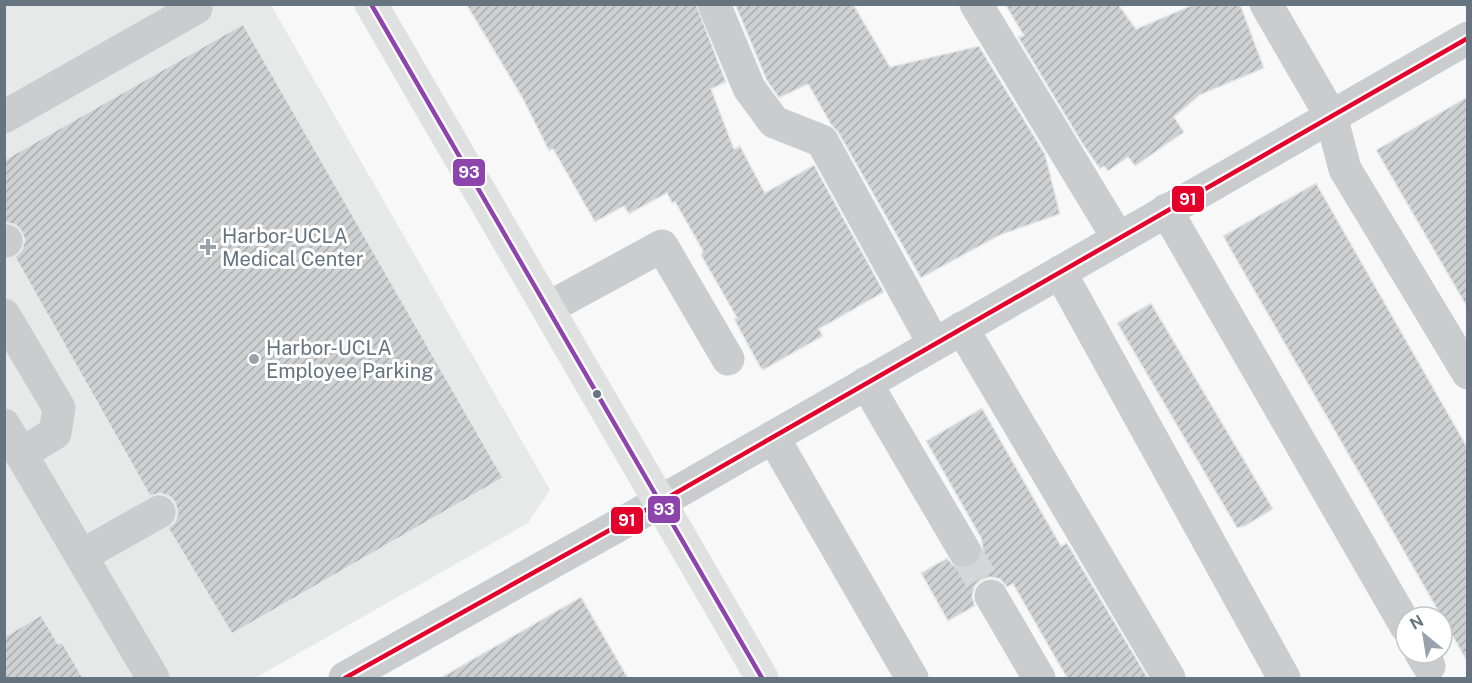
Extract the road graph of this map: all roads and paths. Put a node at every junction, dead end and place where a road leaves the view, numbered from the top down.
1 (194, 4) edge
2 (371, 4) edge
3 (714, 4) edge
4 (976, 4) edge
5 (1266, 4) edge
6 (1467, 38) edge
7 (1331, 116) junction
8 (4, 117) edge
9 (1166, 210) junction
10 (1118, 238) junction
11 (1060, 272) junction
12 (548, 308) junction
13 (4, 315) edge
14 (962, 328) junction
15 (934, 344) junction
16 (728, 359) dead end
17 (1467, 373) edge
18 (866, 383) junction
19 (4, 425) edge
20 (773, 437) junction
21 (21, 454) junction
22 (660, 502) junction
23 (159, 512) dead end
24 (964, 550) tunnel mouth
25 (81, 556) junction
26 (992, 596) tunnel mouth
27 (1394, 605) edge
28 (153, 678) edge
29 (345, 678) edge
30 (762, 678) edge
31 (912, 678) edge
32 (1039, 678) edge
33 (1169, 678) edge
34 (1284, 678) edge

1 - 8 street
2 - 12 main road
3 - 15 street
4 - 10 street
5 - 7 street
6 - 7 street
7 - 9 street
7 - 17 street
9 - 10 street
9 - 27 street
10 - 11 street
11 - 14 street
11 - 34 street
12 - 16 street
12 - 22 main road
13 - 21 street
14 - 15 street
14 - 33 street
15 - 18 street
18 - 20 street
18 - 24 street
19 - 21 street
20 - 22 street
20 - 31 street
21 - 25 street
22 - 29 street
22 - 30 main road
23 - 25 street
25 - 28 street
26 - 32 street

